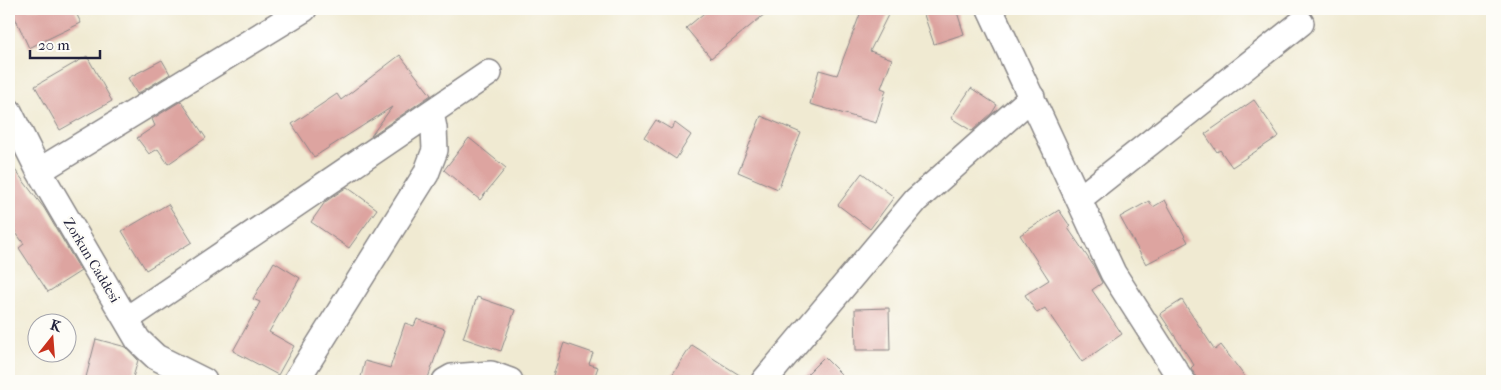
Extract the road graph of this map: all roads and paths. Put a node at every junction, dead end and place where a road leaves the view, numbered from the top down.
1 (304, 9) edge
2 (990, 9) edge
3 (1301, 23) dead end
4 (489, 73) dead end
5 (1032, 96) junction
6 (9, 110) edge
7 (431, 113) junction
8 (39, 171) junction
9 (1079, 198) junction
10 (127, 319) junction
11 (204, 381) edge
12 (296, 381) edge
13 (445, 381) edge
14 (510, 381) edge
15 (764, 381) edge
16 (1182, 381) edge

1 - 8 street
2 - 5 street
3 - 9 street
4 - 7 street
5 - 9 street
5 - 15 street
6 - 8 street, Zorkun Caddesi
7 - 10 street
7 - 12 street
8 - 10 street, Zorkun Caddesi
9 - 16 street
10 - 11 street, Zorkun Caddesi
13 - 14 street

